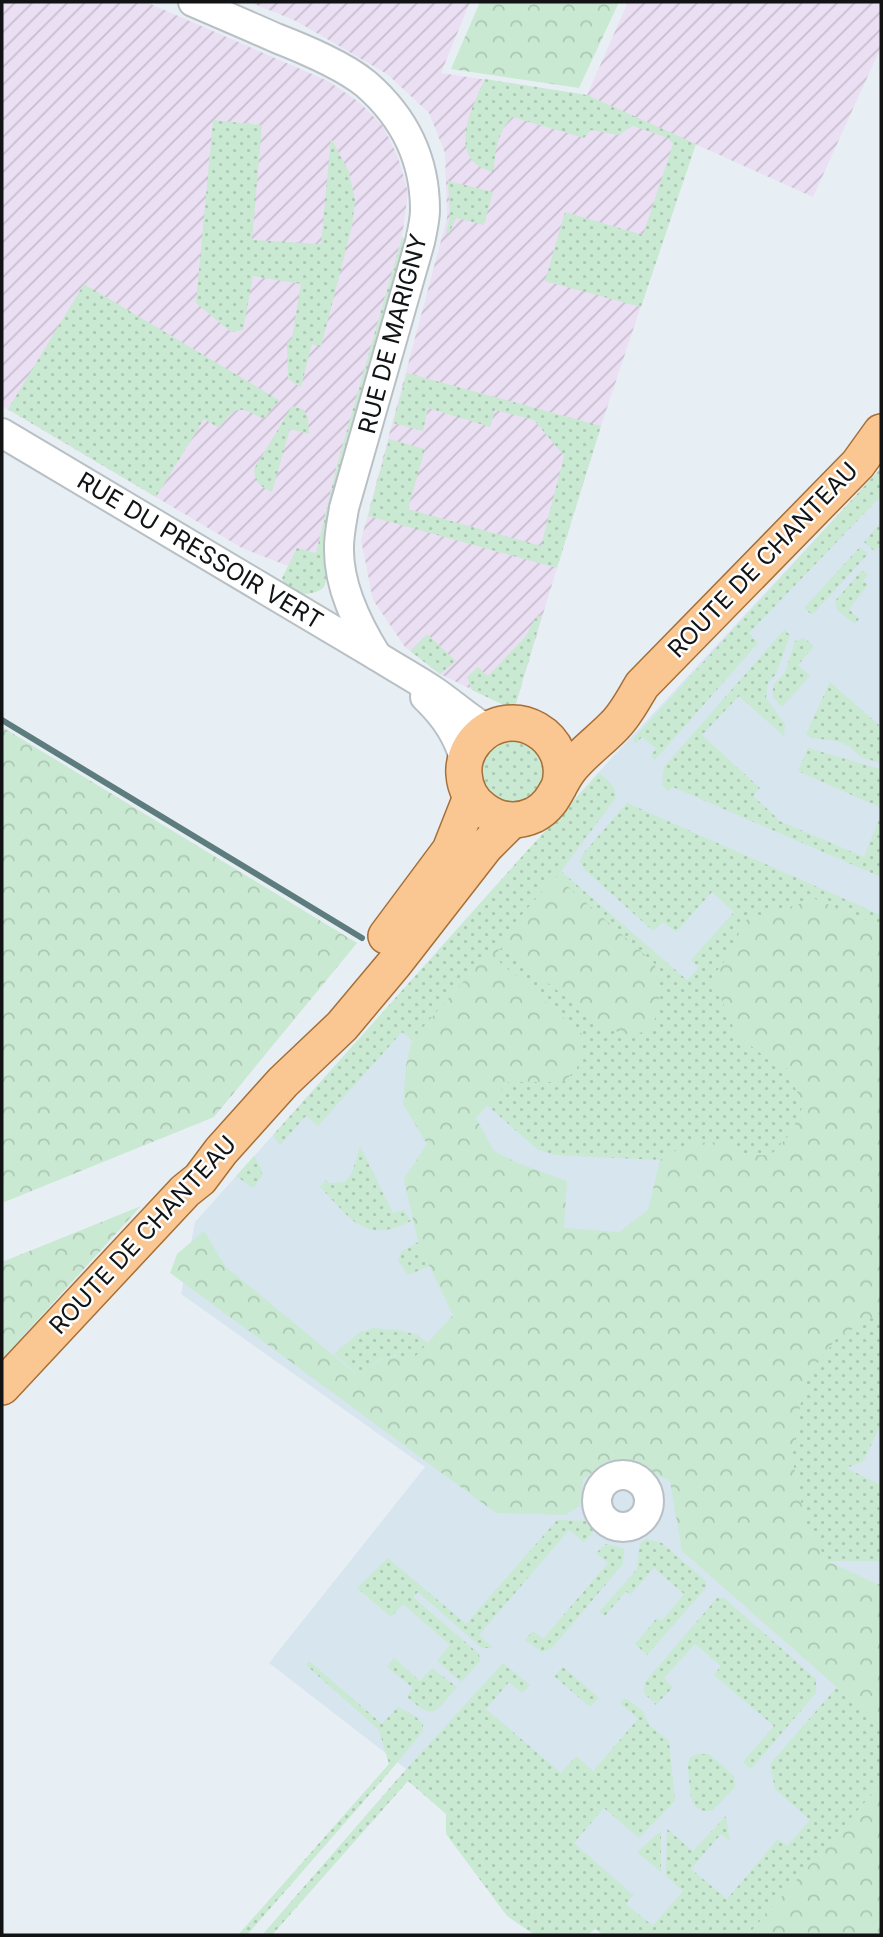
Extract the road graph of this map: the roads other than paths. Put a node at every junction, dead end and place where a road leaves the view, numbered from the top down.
1 (193, 2) edge
2 (881, 432) edge
3 (2, 433) edge
4 (388, 663) junction
5 (642, 685) junction
6 (488, 730) junction
7 (538, 730) junction
8 (468, 780) junction
9 (559, 787) junction
10 (511, 821) junction
11 (283, 1082) junction
12 (2, 1387) edge

1 - 4 street, RUE DE MARIGNY
2 - 5 main road, ROUTE DE CHANTEAU
3 - 4 street, RUE DU PRESSOIR VERT
4 - 6 street, RUE DU PRESSOIR VERT
4 - 8 street, RUE DU PRESSOIR VERT
5 - 7 main road, ROUTE DE CHANTEAU
5 - 9 main road, ROUTE DE CHANTEAU
6 - 7 main road, ROUTE DE CHANTEAU
6 - 8 main road, ROUTE DE CHANTEAU
7 - 9 main road
8 - 10 main road
8 - 11 main road, ROUTE DE CHANTEAU
9 - 10 main road, ROUTE DE CHANTEAU
10 - 11 main road, ROUTE DE CHANTEAU
11 - 12 main road, ROUTE DE CHANTEAU

